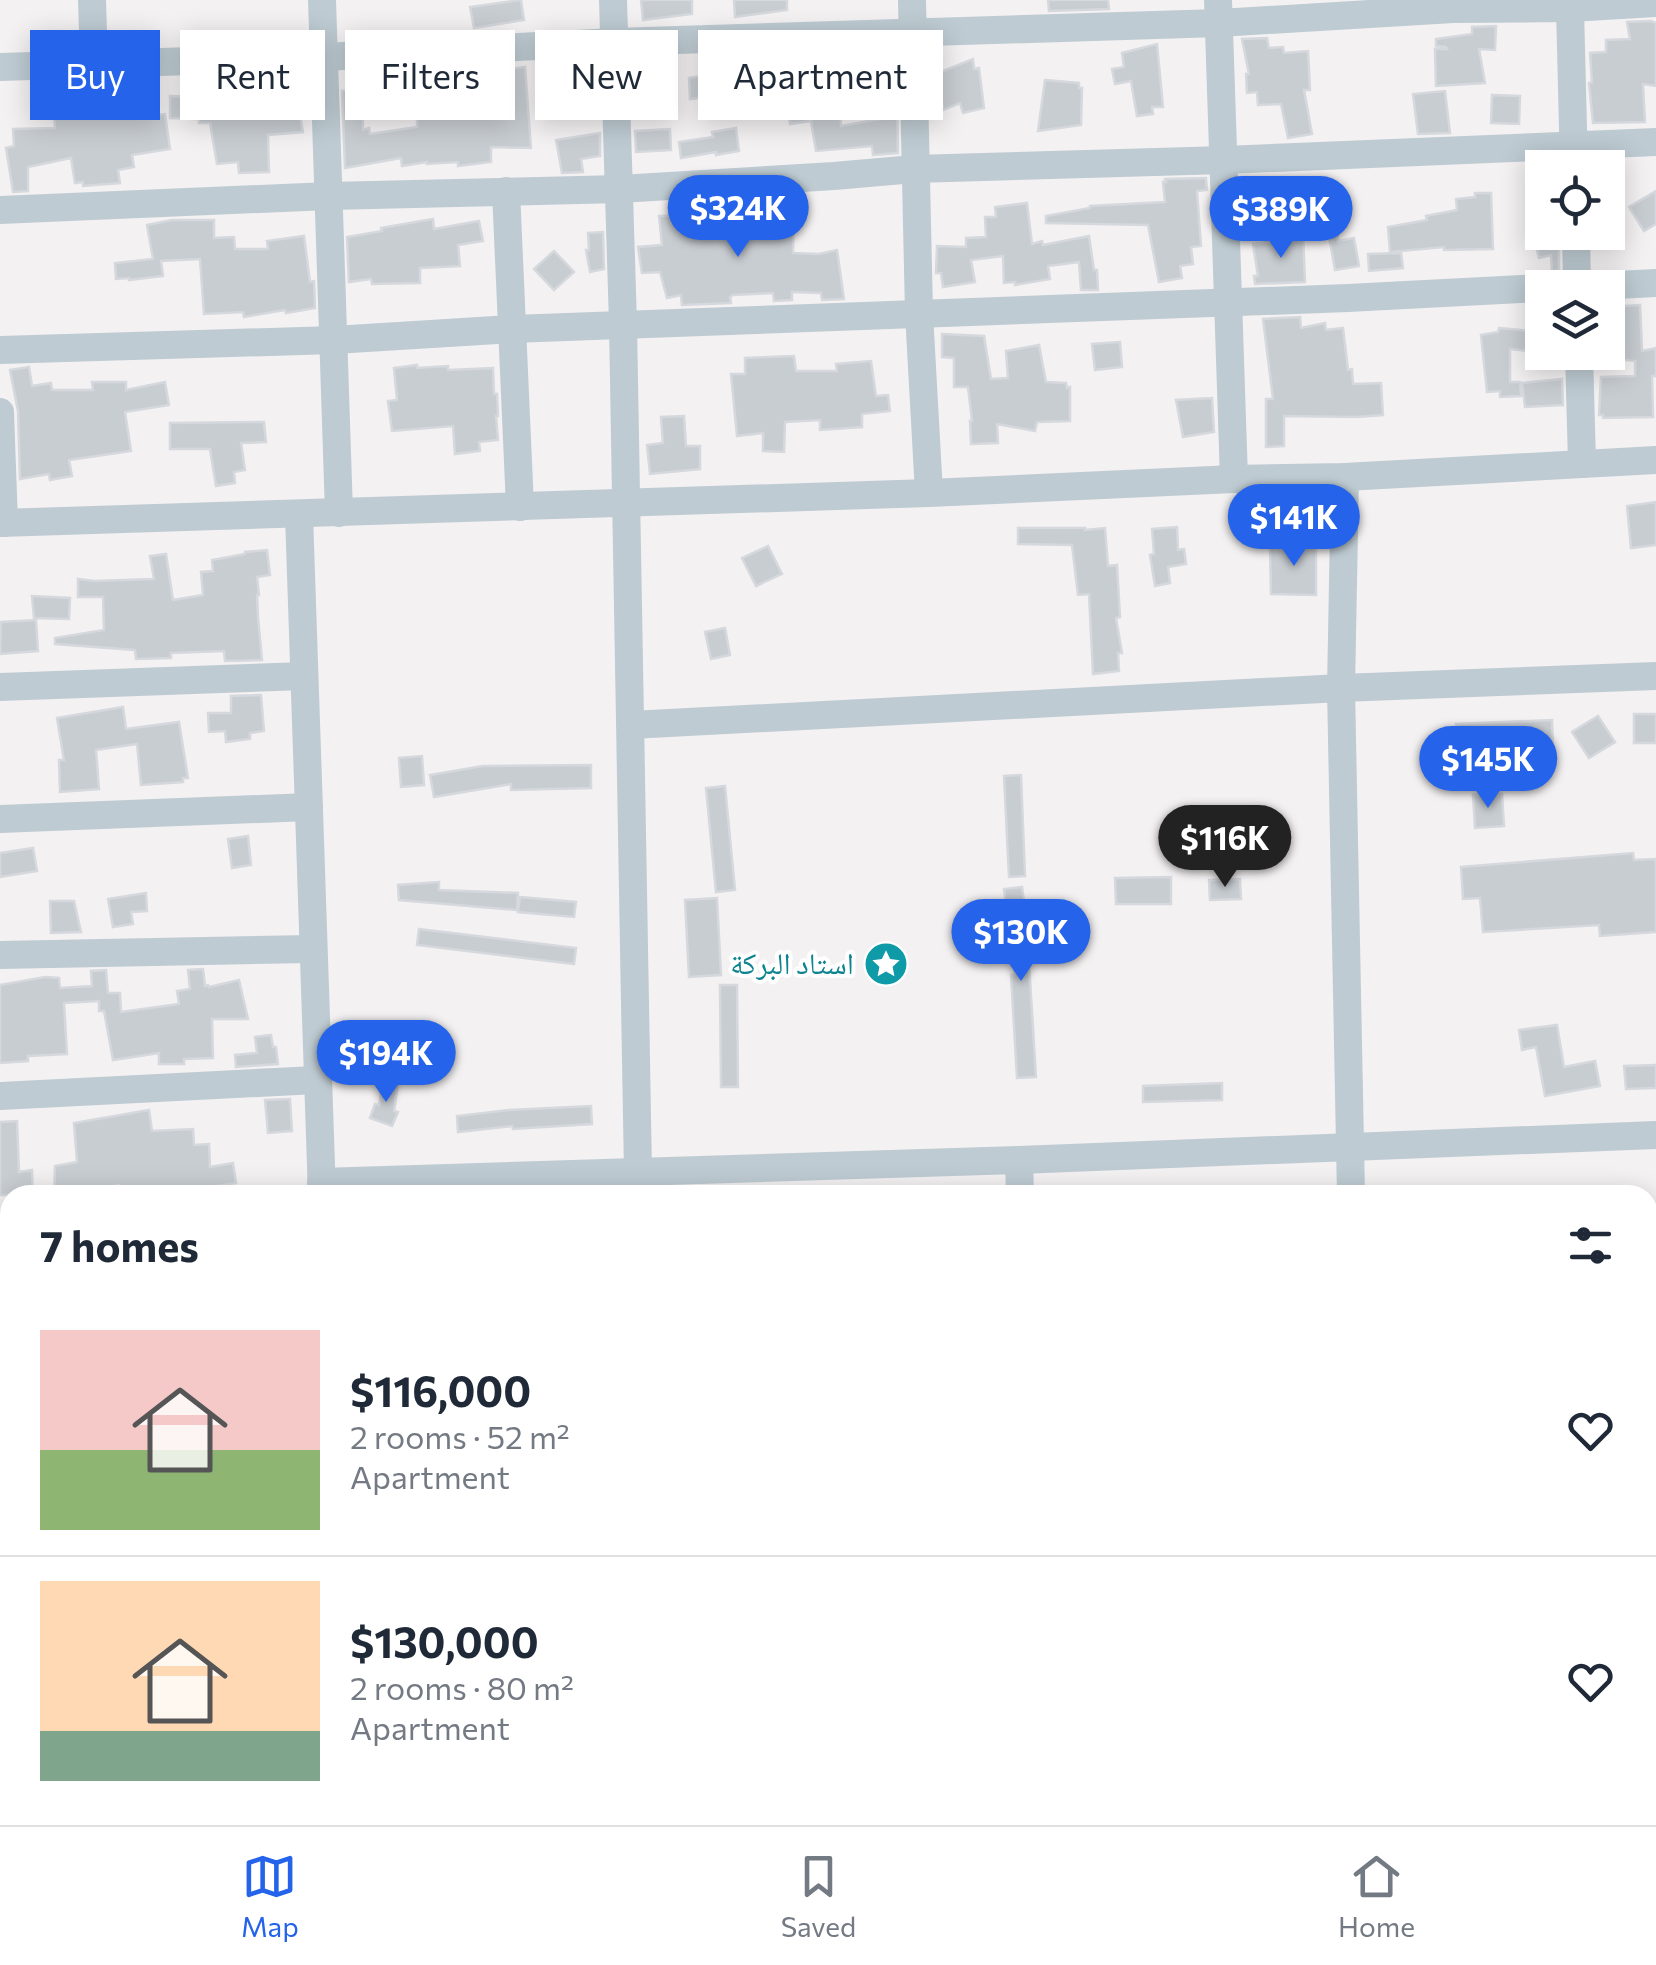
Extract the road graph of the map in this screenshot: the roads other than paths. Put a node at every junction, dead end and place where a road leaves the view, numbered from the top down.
1 (92, 0) edge
2 (322, 0) edge
3 (613, 0) edge
4 (912, 0) edge
5 (1656, 3) edge
6 (1453, 4) edge
7 (1570, 8) junction
8 (1219, 12) edge
9 (93, 30) edge
10 (323, 30) edge
11 (614, 30) edge
12 (913, 30) edge
13 (943, 32) edge
14 (535, 46) edge
15 (325, 57) edge
16 (30, 66) edge
17 (0, 67) edge
18 (325, 85) edge
19 (617, 120) edge
20 (914, 120) edge
21 (1656, 142) edge
22 (1573, 150) edge
23 (1609, 150) edge
24 (1525, 157) edge
25 (1225, 160) junction
26 (914, 169) junction
27 (620, 188) junction
28 (506, 191) junction
29 (329, 196) junction
30 (0, 210) edge
31 (1656, 283) edge
32 (1625, 285) edge
33 (1525, 289) edge
34 (1228, 303) junction
35 (919, 313) junction
36 (624, 324) junction
37 (512, 329) junction
38 (334, 340) junction
39 (0, 350) edge
40 (1579, 370) edge
41 (0, 412) edge
42 (1656, 460) edge
43 (1582, 464) junction
44 (1345, 476) junction
45 (1234, 479) junction
46 (929, 493) junction
47 (626, 504) junction
48 (520, 508) junction
49 (339, 514) junction
50 (299, 515) junction
51 (2, 523) edge
52 (304, 676) junction
53 (1656, 676) edge
54 (0, 687) edge
55 (1342, 688) junction
56 (631, 725) junction
57 (309, 807) junction
58 (0, 819) edge
59 (312, 949) junction
60 (0, 955) edge
61 (316, 1080) junction
62 (0, 1096) edge
63 (1656, 1136) edge
64 (1348, 1148) junction
65 (1019, 1160) junction
66 (638, 1172) junction
67 (687, 1183) edge
68 (321, 1185) edge
69 (380, 1185) edge
70 (1020, 1185) edge
71 (1350, 1185) edge

1 - 9 street
2 - 10 street
3 - 11 street
4 - 12 street
5 - 7 street
6 - 7 street
6 - 8 street
7 - 22 street
8 - 13 street
8 - 25 street
14 - 15 street
16 - 17 street
18 - 29 street
19 - 27 street
20 - 26 street
21 - 23 street
24 - 25 street
25 - 26 street
25 - 34 street
26 - 27 street
26 - 35 street
27 - 28 street
27 - 36 street
28 - 29 street
28 - 37 street
29 - 30 street
29 - 38 street
31 - 32 street
33 - 34 street
34 - 35 street
34 - 45 street
35 - 36 street
35 - 46 street
36 - 37 street
36 - 47 street
37 - 38 street
37 - 48 street
38 - 39 street
38 - 49 street
40 - 43 street
41 - 51 street
42 - 43 street
43 - 44 street
44 - 45 street
44 - 55 street
45 - 46 street
46 - 47 street
47 - 48 street
47 - 56 street
48 - 49 street
49 - 50 street
50 - 51 street
50 - 52 street
52 - 54 street
52 - 57 street
53 - 55 street
55 - 56 street
55 - 64 street
56 - 66 street
57 - 58 street
57 - 59 street
59 - 60 street
59 - 61 street
61 - 62 street
61 - 68 street
63 - 64 street
64 - 65 street
64 - 71 street
65 - 67 street
65 - 70 street
66 - 67 street
66 - 69 street

